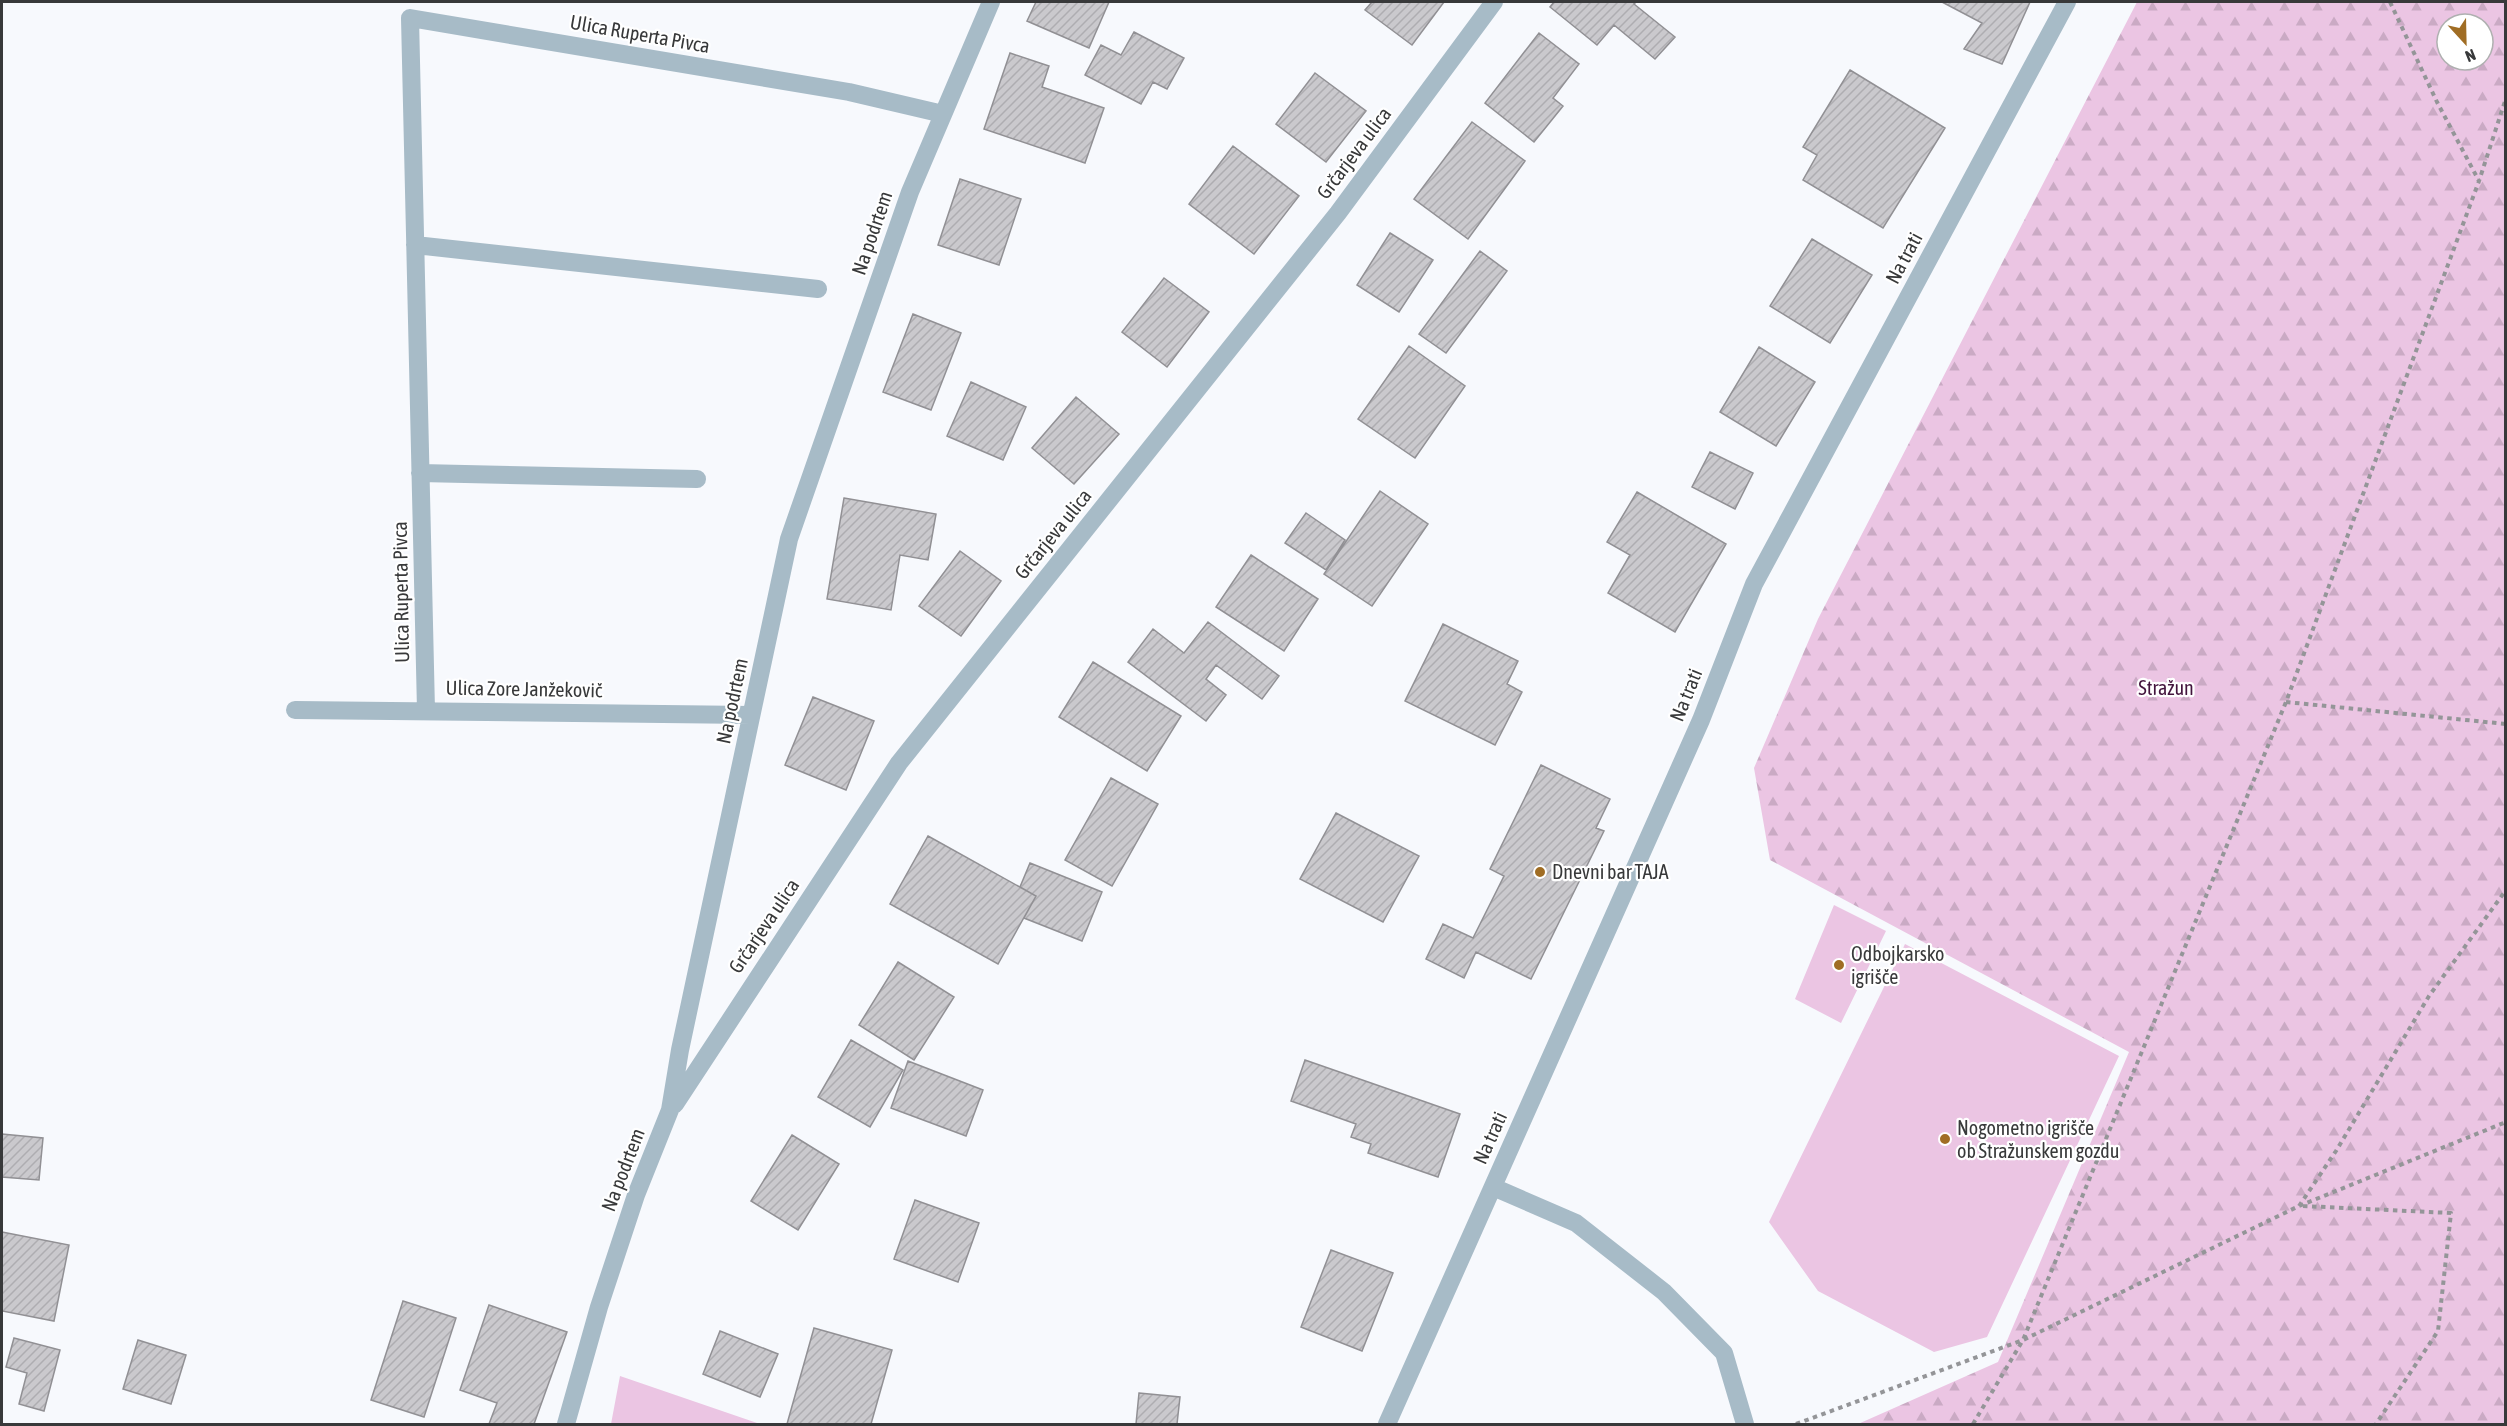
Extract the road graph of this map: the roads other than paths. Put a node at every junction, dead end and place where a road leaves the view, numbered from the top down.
1 (991, 2) edge
2 (1494, 2) edge
3 (2067, 2) edge
4 (944, 114) junction
5 (415, 245) junction
6 (818, 289) dead end
7 (420, 473) junction
8 (697, 479) dead end
9 (295, 710) dead end
10 (426, 710) junction
11 (751, 715) junction
12 (670, 1110) junction
13 (1492, 1187) junction
14 (566, 1425) edge
15 (1387, 1425) edge
16 (1745, 1425) edge

1 - 4 street, Na podrtem
2 - 12 street, Grčarjeva ulica
3 - 13 street, Na trati
4 - 5 street, Ulica Ruperta Pivca
4 - 11 street, Na podrtem
5 - 6 street
5 - 7 street, Ulica Ruperta Pivca
7 - 8 street
7 - 10 street, Ulica Ruperta Pivca
9 - 10 street, Ulica Zore Janžekovič
10 - 11 street, Ulica Zore Janžekovič
11 - 12 street, Na podrtem
12 - 14 street, Na podrtem
13 - 15 street, Na trati
13 - 16 street

